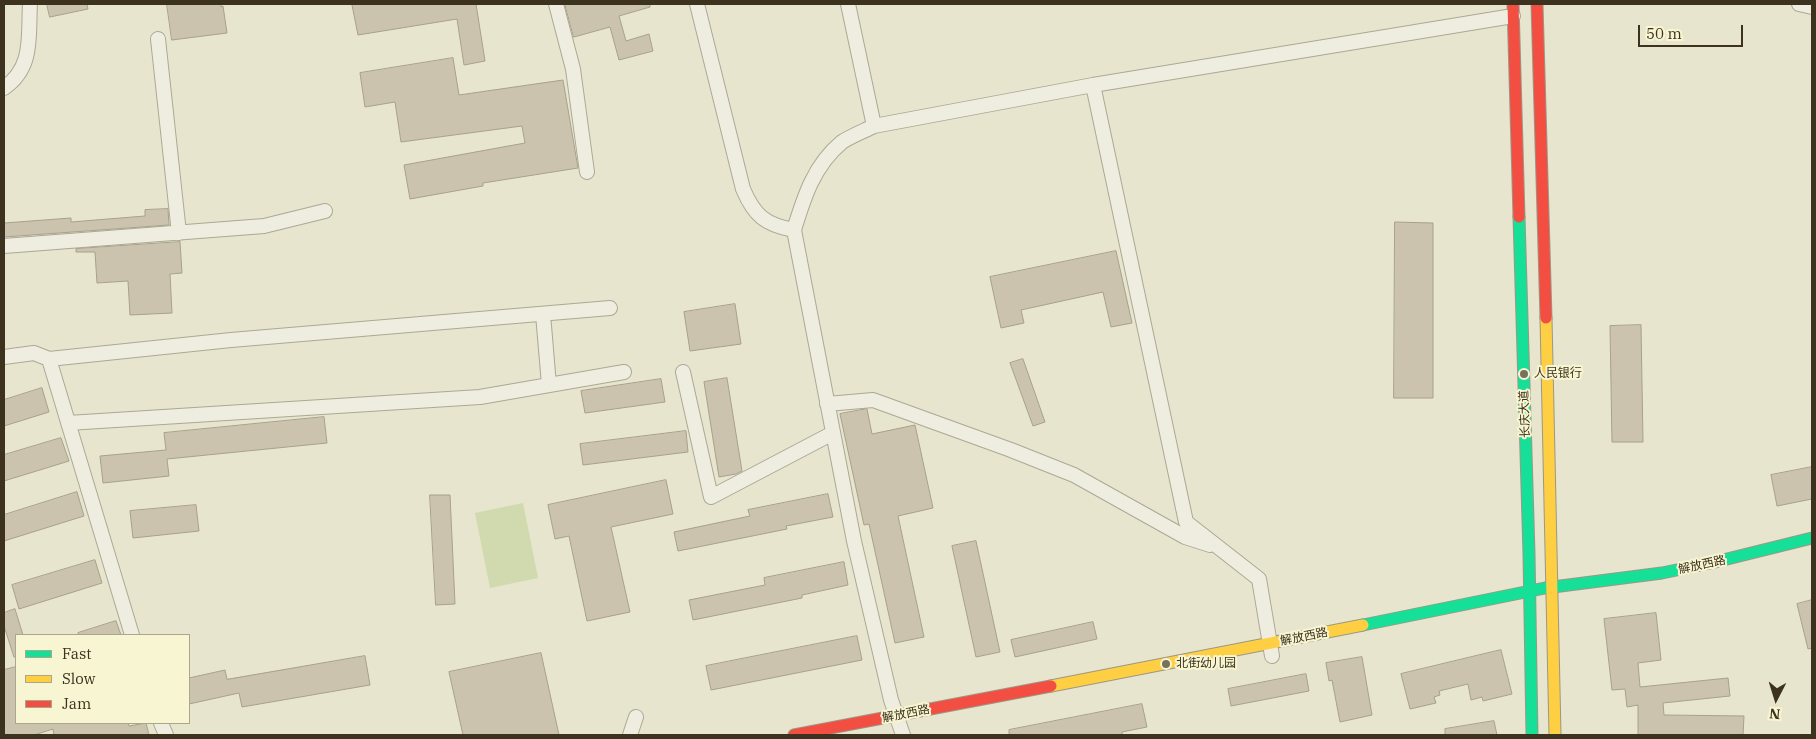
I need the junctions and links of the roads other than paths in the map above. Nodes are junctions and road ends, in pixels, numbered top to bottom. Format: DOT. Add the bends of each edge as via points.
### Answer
graph roads {
  1 [pos="30,4"];
  2 [pos="556,4"];
  3 [pos="697,4"];
  4 [pos="848,4"];
  5 [pos="1537,4"];
  6 [pos="1799,4"];
  7 [pos="1812,7"];
  8 [pos="1513,10"];
  9 [pos="158,39"];
  10 [pos="1093,84"];
  11 [pos="4,88"];
  12 [pos="874,126"];
  13 [pos="587,172"];
  14 [pos="326,211"];
  15 [pos="794,230"];
  16 [pos="178,232"];
  17 [pos="4,246"];
  18 [pos="610,308"];
  19 [pos="543,314"];
  20 [pos="4,357"];
  21 [pos="49,359"];
  22 [pos="624,372"];
  23 [pos="683,372"];
  24 [pos="549,385"];
  25 [pos="827,404"];
  26 [pos="68,423"];
  27 [pos="833,432"];
  28 [pos="1812,538"];
  29 [pos="1219,548"];
  30 [pos="1552,587"];
  31 [pos="1529,591"];
  32 [pos="1557,599"];
  33 [pos="1526,604"];
  34 [pos="132,634"];
  35 [pos="1271,653"];
  36 [pos="636,718"];
  37 [pos="900,727"];
  38 [pos="630,735"];
  39 [pos="794,735"];
  40 [pos="1532,735"];
  41 [pos="1555,735"];
  1 -- 11 [label="street" via="29,50 23,67 13,82"];
  2 -- 13 [label="street" via="573,69"];
  3 -- 15 [label="street" via="743,189 761,218 776,227"];
  4 -- 12 [label="street"];
  5 -- 30 [label="main road, 长庆大道"];
  6 -- 7 [label="street"];
  8 -- 10 [label="street"];
  8 -- 31 [label="main road, 长庆大道"];
  9 -- 16 [label="street"];
  10 -- 12 [label="street"];
  10 -- 29 [label="street" via="1186,522"];
  12 -- 15 [label="street" via="843,142 819,167 804,198"];
  14 -- 16 [label="street" via="264,226"];
  15 -- 25 [label="street"];
  16 -- 17 [label="street"];
  18 -- 19 [label="street"];
  19 -- 21 [label="street" via="230,340"];
  19 -- 24 [label="street"];
  20 -- 21 [label="street" via="34,354"];
  21 -- 26 [label="street"];
  22 -- 24 [label="street"];
  23 -- 27 [label="street" via="711,497"];
  24 -- 26 [label="street" via="480,396"];
  25 -- 27 [label="street"];
  25 -- 29 [label="street" via="873,400 1074,475 1185,537"];
  26 -- 34 [label="street"];
  27 -- 37 [label="street" via="854,541"];
  28 -- 30 [label="main road, 解放西路" via="1662,573"];
  29 -- 35 [label="street" via="1259,579"];
  30 -- 31 [label="main road, 解放西路"];
  30 -- 32 [label="main road, 长庆大道"];
  31 -- 33 [label="main road, 长庆大道"];
  31 -- 35 [label="main road, 解放西路"];
  32 -- 33 [label="main road"];
  32 -- 41 [label="main road, 长庆大道"];
  33 -- 40 [label="main road, 长庆大道"];
  35 -- 37 [label="main road, 解放西路"];
  36 -- 38 [label="street"];
  37 -- 39 [label="main road, 解放西路"];
}
